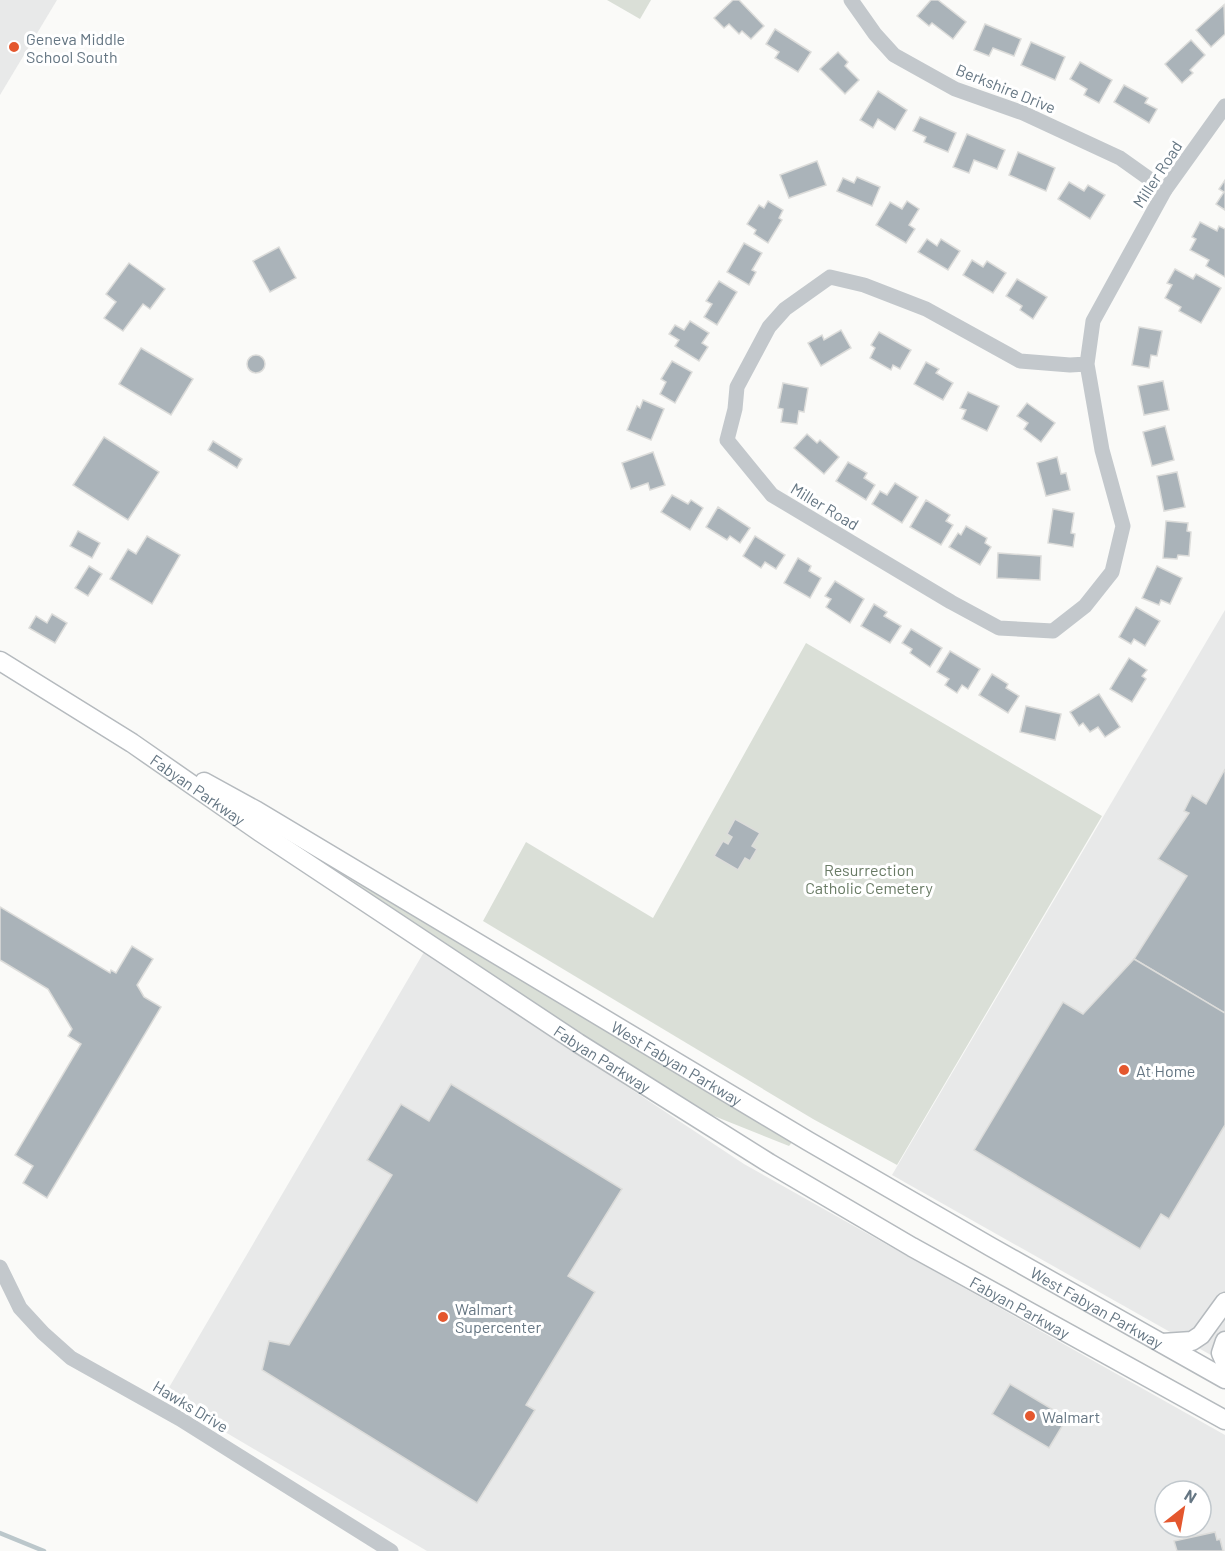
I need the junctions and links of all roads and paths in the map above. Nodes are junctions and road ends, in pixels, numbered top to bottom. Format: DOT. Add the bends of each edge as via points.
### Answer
graph roads {
  1 [pos="851,0"];
  2 [pos="1225,106"];
  3 [pos="1165,190"];
  4 [pos="1087,364"];
  5 [pos="0,661"];
  6 [pos="132,742"];
  7 [pos="0,1267"];
  8 [pos="1225,1302"];
  9 [pos="1225,1341"];
  10 [pos="1162,1343"];
  11 [pos="1225,1362"];
  12 [pos="1225,1378"];
  13 [pos="1225,1420"];
  14 [pos="391,1551"];
  1 -- 3 [label="street, Berkshire Drive" via="894,55 955,89 1023,113 1119,158"];
  2 -- 3 [label="street, Miller Road"];
  3 -- 4 [label="street, Miller Road" via="1093,321"];
  4 -- 4 [label="street, Miller Road" via="1102,450 1123,526 1112,572 1085,606 1053,631 999,628 951,602 772,495 727,440 737,387 769,327 785,309 830,277 864,285 926,309 1020,360"];
  5 -- 6 [label="main road, Fabyan Parkway"];
  6 -- 10 [label="main road, West Fabyan Parkway" via="258,811 808,1141"];
  6 -- 13 [label="main road, Fabyan Parkway" via="578,1043 749,1150 912,1246"];
  7 -- 14 [label="street, Hawks Drive" via="20,1308 71,1358 180,1419"];
  8 -- 10 [label="main road" via="1192,1341"];
  9 -- 11 [label="main road" via="1221,1353"];
  10 -- 12 [label="main road, West Fabyan Parkway"];
}
